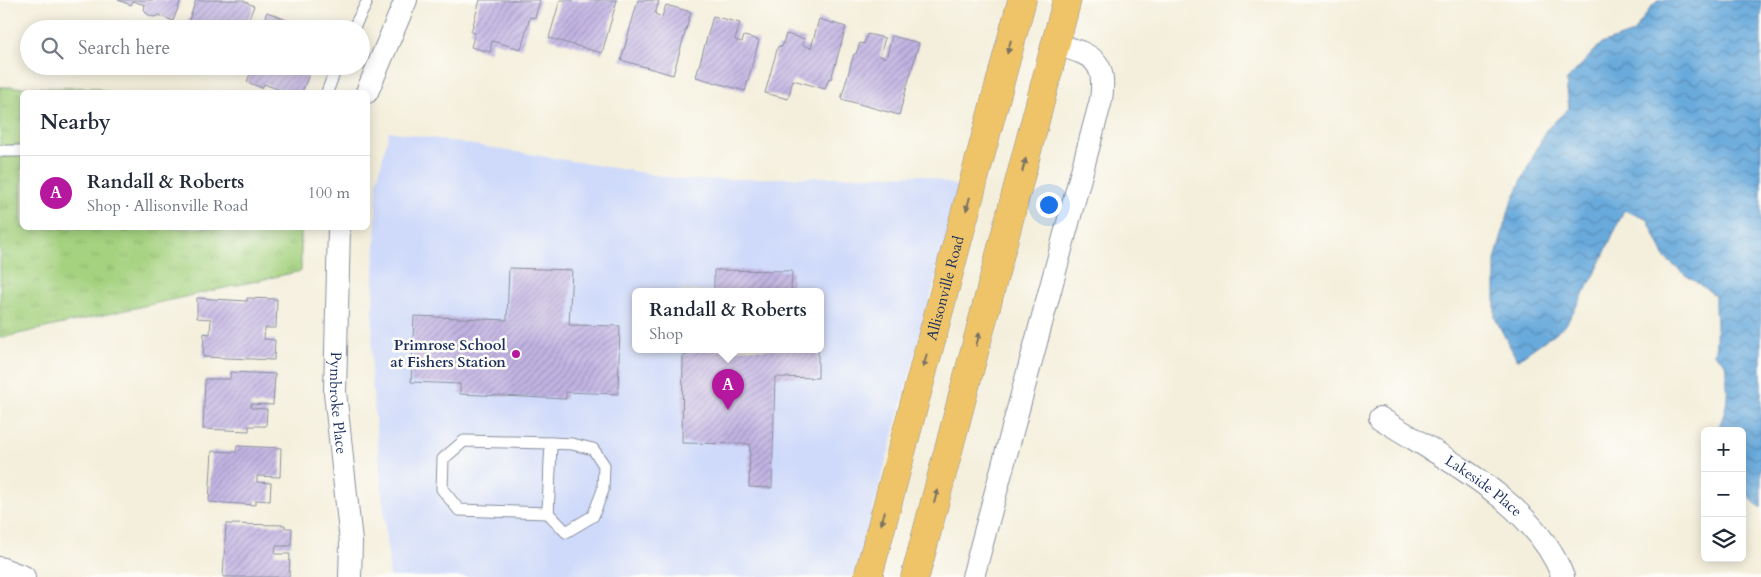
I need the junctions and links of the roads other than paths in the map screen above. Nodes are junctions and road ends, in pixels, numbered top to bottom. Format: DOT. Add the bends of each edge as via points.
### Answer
graph roads {
  1 [pos="406,0"];
  2 [pos="1022,0"];
  3 [pos="1067,0"];
  4 [pos="366,4"];
  5 [pos="357,20"];
  6 [pos="1056,44"];
  7 [pos="334,75"];
  8 [pos="328,90"];
  9 [pos="368,90"];
  10 [pos="0,151"];
  11 [pos="20,151"];
  12 [pos="339,230"];
  13 [pos="1380,418"];
  14 [pos="551,443"];
  15 [pos="548,513"];
  16 [pos="0,568"];
  17 [pos="24,577"];
  18 [pos="350,577"];
  19 [pos="868,577"];
  20 [pos="915,577"];
  21 [pos="974,577"];
  22 [pos="1563,577"];
  1 -- 9 [label="street"];
  2 -- 19 [label="main road, Allisonville Road, one-way"];
  3 -- 6 [label="main road"];
  4 -- 5 [label="lane"];
  20 -- 6 [label="main road, one-way"];
  6 -- 21 [label="street" via="1092,57 1099,65 1101,100"];
  7 -- 8 [label="lane"];
  10 -- 11 [label="lane"];
  12 -- 18 [label="street, Pymbroke Place" via="336,392 351,542"];
  13 -- 22 [label="street, Lakeside Place" via="1496,492 1521,514 1548,546"];
  14 -- 15 [label="lane"];
  14 -- 15 [label="lane" via="593,449 604,465 603,490 593,516 566,532"];
  14 -- 15 [label="lane" via="464,441 443,459 442,489 459,510"];
  16 -- 17 [label="street"];
}
